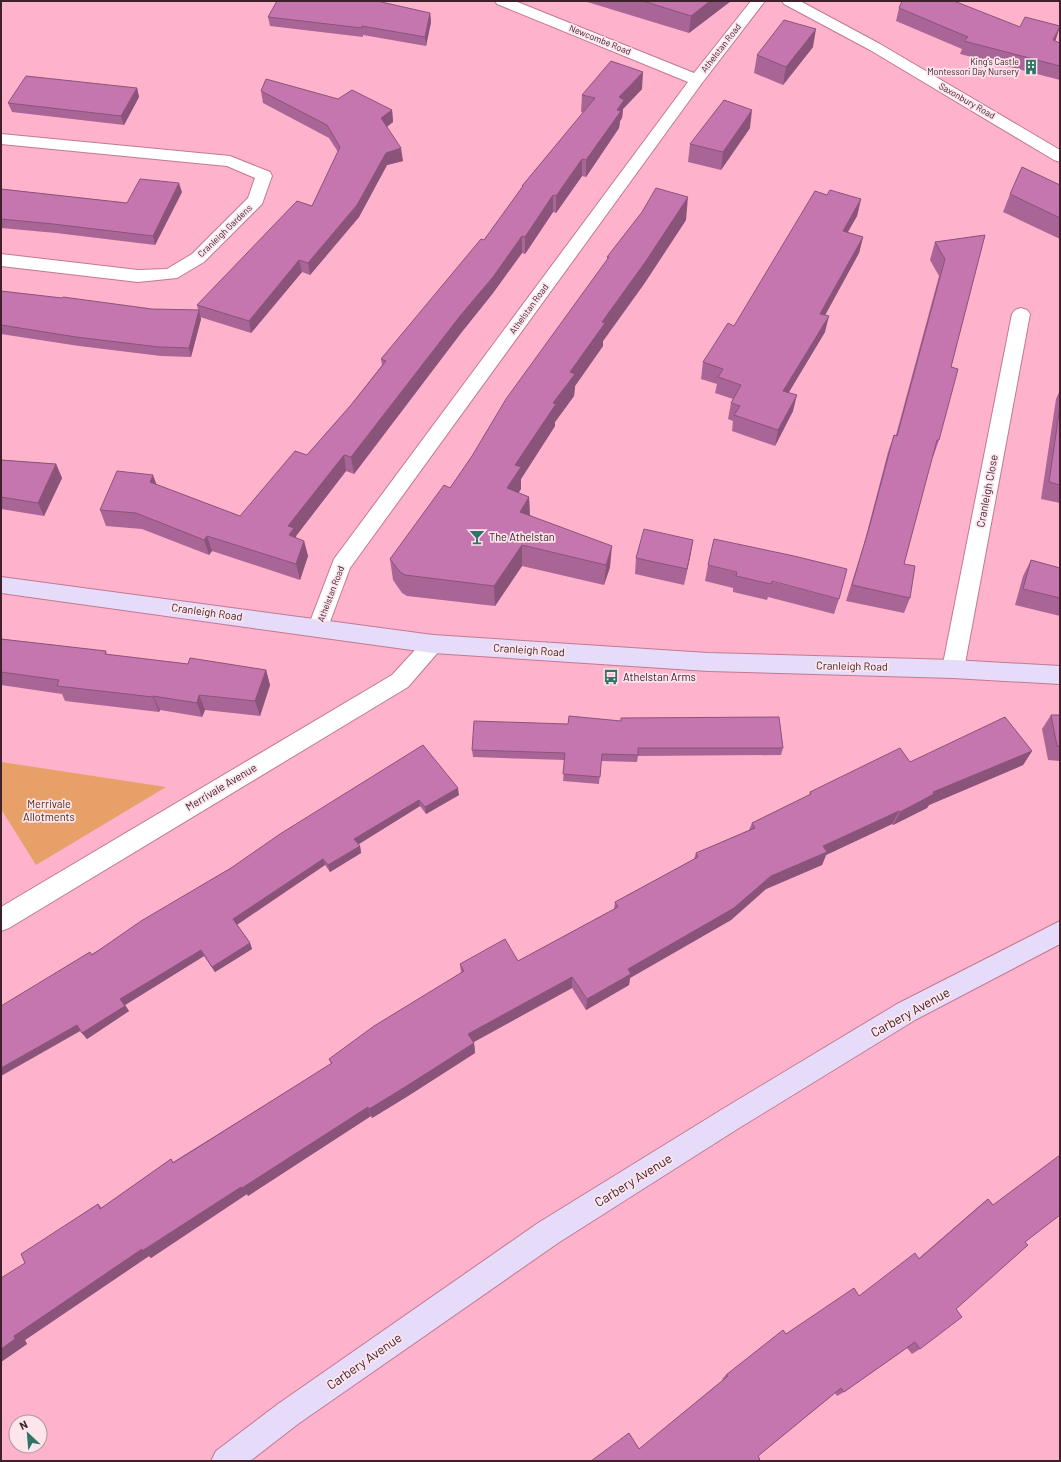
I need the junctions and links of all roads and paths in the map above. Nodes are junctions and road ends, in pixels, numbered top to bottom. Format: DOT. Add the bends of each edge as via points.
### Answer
graph roads {
  1 [pos="502,1"];
  2 [pos="758,1"];
  3 [pos="789,1"];
  4 [pos="697,80"];
  5 [pos="1,139"];
  6 [pos="1060,157"];
  7 [pos="1,260"];
  8 [pos="1020,314"];
  9 [pos="1,585"];
  10 [pos="318,627"];
  11 [pos="433,644"];
  12 [pos="953,669"];
  13 [pos="1060,675"];
  14 [pos="1,920"];
  15 [pos="1060,932"];
  16 [pos="226,1461"];
  1 -- 4 [label="street, Newcombe Road"];
  2 -- 4 [label="street, Athelstan Road"];
  3 -- 6 [label="street, Saxonbury Road" via="875,47"];
  4 -- 10 [label="street, Athelstan Road" via="341,565"];
  5 -- 7 [label="street, Cranleigh Gardens" via="230,161 264,176 256,200 198,258 171,274 138,276"];
  8 -- 12 [label="street, Cranleigh Close"];
  9 -- 10 [label="street, Cranleigh Road"];
  10 -- 11 [label="street, Cranleigh Road"];
  11 -- 12 [label="street, Cranleigh Road" via="708,662"];
  11 -- 14 [label="street, Merrivale Avenue" via="400,682"];
  12 -- 13 [label="street, Cranleigh Road"];
  15 -- 16 [label="street, Carbery Avenue" via="906,1012 548,1233 288,1414"];
}
